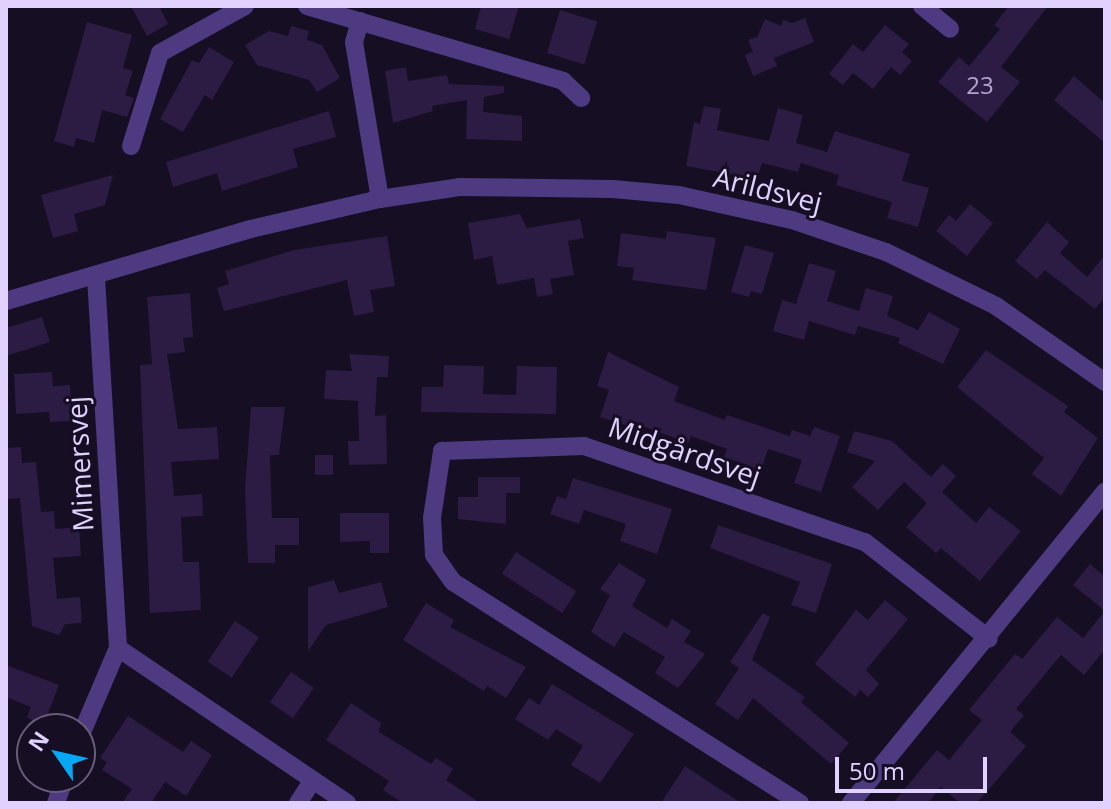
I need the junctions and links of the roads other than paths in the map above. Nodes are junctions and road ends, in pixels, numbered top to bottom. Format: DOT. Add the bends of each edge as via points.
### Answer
graph roads {
  1 [pos="245,6"];
  2 [pos="307,6"];
  3 [pos="922,6"];
  4 [pos="360,21"];
  5 [pos="950,29"];
  6 [pos="581,98"];
  7 [pos="131,146"];
  8 [pos="380,199"];
  9 [pos="96,277"];
  10 [pos="6,301"];
  11 [pos="1105,382"];
  12 [pos="1105,492"];
  13 [pos="989,639"];
  14 [pos="118,648"];
  15 [pos="90,713"];
  16 [pos="313,780"];
  17 [pos="298,803"];
  18 [pos="347,803"];
  19 [pos="800,803"];
  20 [pos="851,803"];
  1 -- 7 [label="street" via="160,53"];
  2 -- 4 [label="street"];
  3 -- 5 [label="street"];
  4 -- 6 [label="street" via="563,81"];
  4 -- 8 [label="street" via="354,42"];
  8 -- 9 [label="street, Arildsvej" via="251,229"];
  8 -- 11 [label="street, Arildsvej" via="459,187 613,189 679,195 792,220 886,252 996,306"];
  9 -- 10 [label="street, Arildsvej"];
  9 -- 14 [label="street, Mimersvej"];
  12 -- 13 [label="street"];
  13 -- 19 [label="street, Midgårdsvej" via="865,542 584,446 442,451 432,518 434,555 453,582"];
  13 -- 20 [label="street"];
  14 -- 15 [label="street, Mimersvej"];
  14 -- 16 [label="street"];
  16 -- 17 [label="street"];
  16 -- 18 [label="street"];
}
